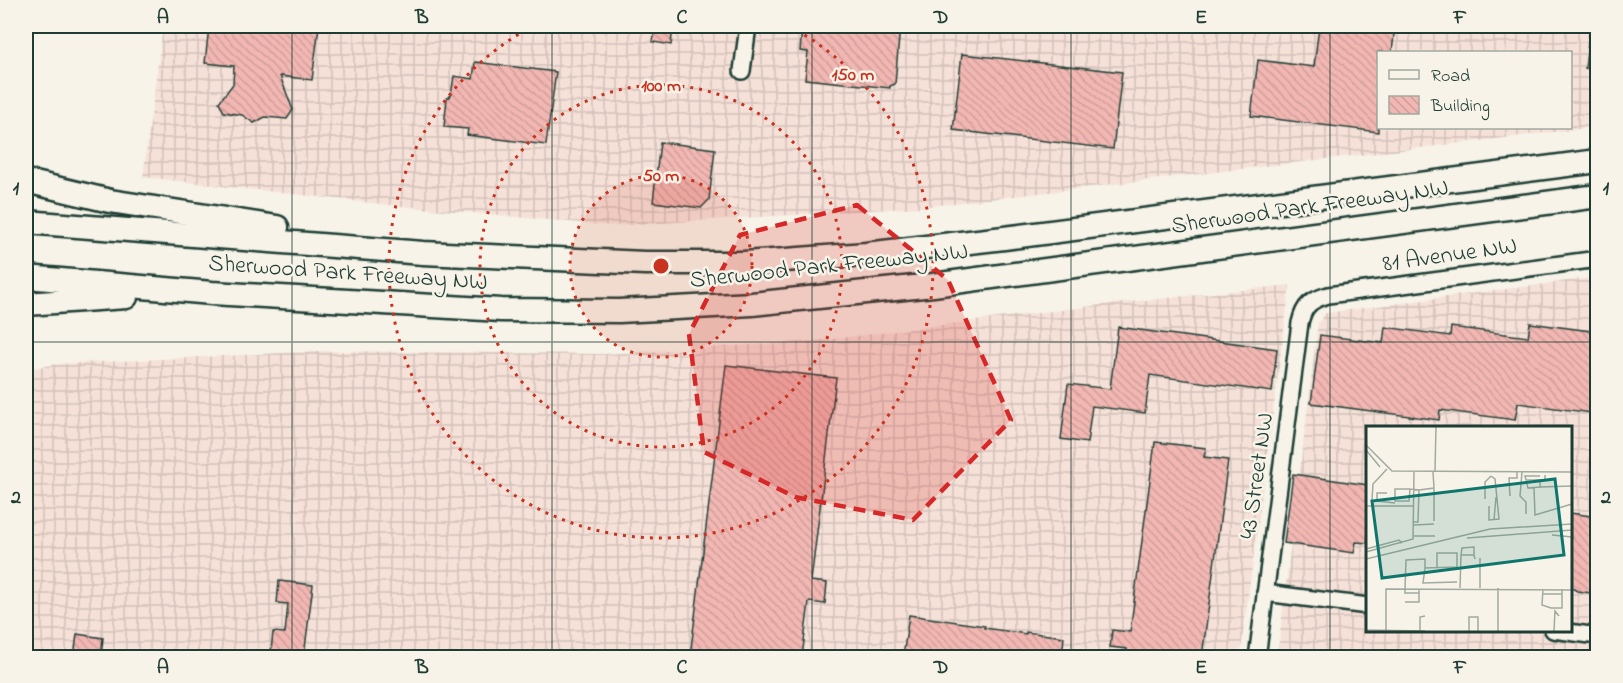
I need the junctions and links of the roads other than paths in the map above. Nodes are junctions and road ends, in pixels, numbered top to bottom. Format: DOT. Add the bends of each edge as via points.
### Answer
graph roads {
  1 [pos="748,26"];
  2 [pos="742,71"];
  3 [pos="1598,161"];
  4 [pos="26,181"];
  5 [pos="1598,196"];
  6 [pos="26,222"];
  7 [pos="423,253"];
  8 [pos="1598,259"];
  9 [pos="26,277"];
  10 [pos="212,293"];
  11 [pos="1310,302"];
  12 [pos="26,304"];
  13 [pos="1265,592"];
  14 [pos="1366,606"];
  15 [pos="1568,632"];
  16 [pos="1598,636"];
  17 [pos="1257,657"];
  1 -- 2 [label="street"];
  3 -- 7 [label="highway, Sherwood Park Freeway NW" via="807,260 645,263"];
  4 -- 7 [label="highway" via="110,201"];
  5 -- 10 [label="highway, Sherwood Park Freeway NW" via="944,284 752,304 619,311 501,310"];
  6 -- 7 [label="highway, Sherwood Park Freeway NW"];
  8 -- 11 [label="street, 81 Avenue NW" via="1328,295"];
  9 -- 10 [label="highway, Sherwood Park Freeway NW"];
  10 -- 12 [label="highway"];
  11 -- 13 [label="street, 43 Street NW" via="1300,323"];
  13 -- 14 [label="street"];
  13 -- 17 [label="street, 43 Street NW"];
  15 -- 16 [label="street"];
}
